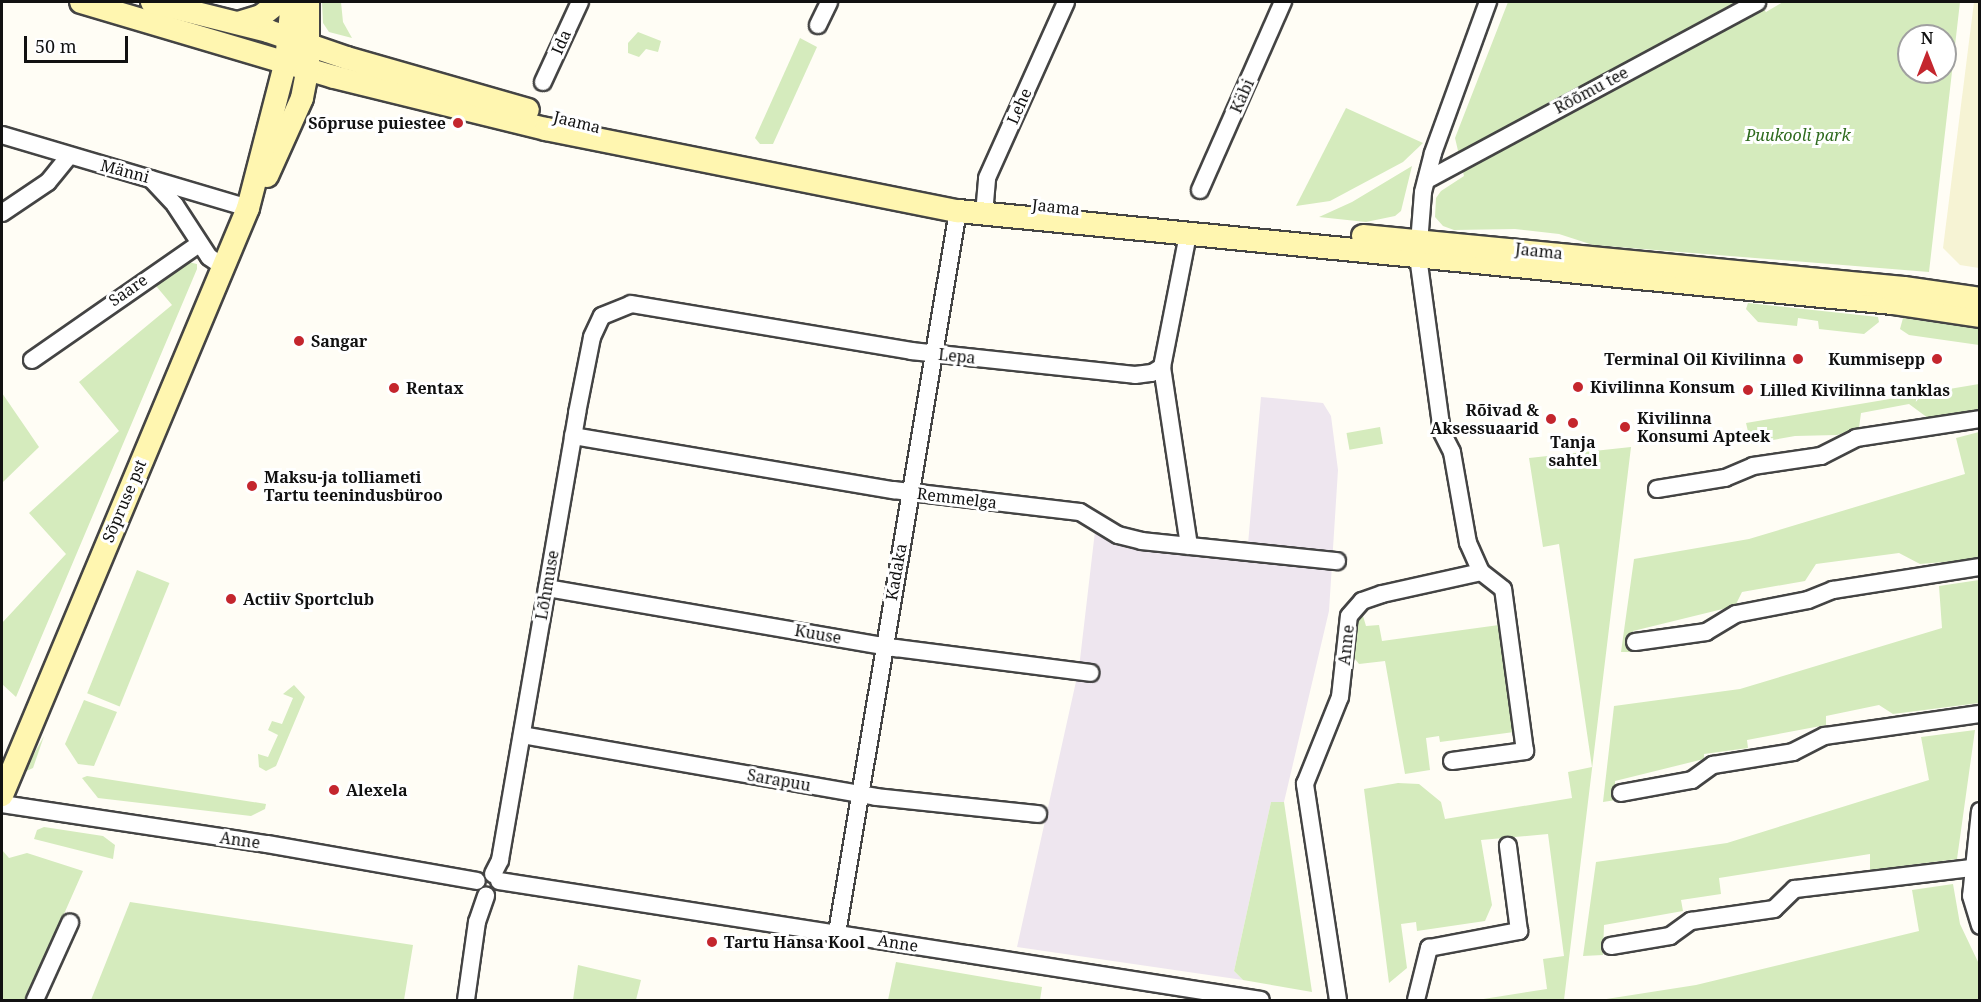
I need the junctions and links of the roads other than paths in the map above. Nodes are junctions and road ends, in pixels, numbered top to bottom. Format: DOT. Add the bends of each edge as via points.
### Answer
graph roads {
  1 [pos="81,2"];
  2 [pos="152,2"];
  3 [pos="279,2"];
  4 [pos="292,2"];
  5 [pos="308,2"];
  6 [pos="580,2"];
  7 [pos="829,2"];
  8 [pos="1066,2"];
  9 [pos="1283,2"];
  10 [pos="1488,2"];
  11 [pos="1757,2"];
  12 [pos="238,23"];
  13 [pos="818,25"];
  14 [pos="298,41"];
  15 [pos="297,64"];
  16 [pos="543,82"];
  17 [pos="2,135"];
  18 [pos="69,156"];
  19 [pos="150,178"];
  20 [pos="1427,180"];
  21 [pos="185,187"];
  22 [pos="1200,190"];
  23 [pos="175,205"];
  24 [pos="985,207"];
  25 [pos="248,208"];
  26 [pos="958,210"];
  27 [pos="2,213"];
  28 [pos="1188,234"];
  29 [pos="199,244"];
  30 [pos="1417,247"];
  31 [pos="224,267"];
  32 [pos="1980,299"];
  33 [pos="619,309"];
  34 [pos="1980,316"];
  35 [pos="933,354"];
  36 [pos="32,360"];
  37 [pos="1162,367"];
  38 [pos="1980,419"];
  39 [pos="573,436"];
  40 [pos="1657,489"];
  41 [pos="909,492"];
  42 [pos="1189,546"];
  43 [pos="1337,561"];
  44 [pos="1980,567"];
  45 [pos="1480,572"];
  46 [pos="547,588"];
  47 [pos="1635,642"];
  48 [pos="883,645"];
  49 [pos="1090,673"];
  50 [pos="1980,714"];
  51 [pos="522,735"];
  52 [pos="1452,761"];
  53 [pos="1621,793"];
  54 [pos="860,794"];
  55 [pos="2,795"];
  56 [pos="2,804"];
  57 [pos="1980,811"];
  58 [pos="1038,814"];
  59 [pos="1508,846"];
  60 [pos="1972,868"];
  61 [pos="496,877"];
  62 [pos="477,881"];
  63 [pos="486,896"];
  64 [pos="69,923"];
  65 [pos="1980,926"];
  66 [pos="837,933"];
  67 [pos="1611,946"];
  68 [pos="1225,998"];
  69 [pos="35,1000"];
  70 [pos="466,1000"];
  71 [pos="1261,1000"];
  72 [pos="1338,1000"];
  73 [pos="1416,1000"];
  1 -- 15 [label="main road, Jaama"];
  2 -- 12 [label="main road, Jaama"];
  3 -- 12 [label="main road" via="261,16"];
  4 -- 14 [label="main road"];
  5 -- 14 [label="main road"];
  6 -- 16 [label="street, Ida"];
  7 -- 13 [label="street"];
  8 -- 24 [label="street, Lehe" via="987,178"];
  9 -- 22 [label="street, Käbi"];
  10 -- 20 [label="street" via="1443,121"];
  11 -- 20 [label="street, Rõõmu tee"];
  12 -- 14 [label="main road, Jaama"];
  14 -- 15 [label="main road, Sõpruse pst"];
  14 -- 24 [label="main road, Jaama" via="550,116 665,144"];
  15 -- 25 [label="main road, Sõpruse pst"];
  15 -- 26 [label="main road, Jaama" via="546,129"];
  17 -- 18 [label="street, Männi"];
  18 -- 19 [label="street, Männi"];
  18 -- 27 [label="street" via="48,182"];
  19 -- 21 [label="street, Männi"];
  19 -- 23 [label="street"];
  20 -- 30 [label="street"];
  21 -- 23 [label="street"];
  21 -- 25 [label="street, Männi"];
  23 -- 29 [label="street"];
  24 -- 26 [label="main road, Jaama"];
  24 -- 28 [label="main road, Jaama"];
  24 -- 30 [label="main road, Jaama"];
  25 -- 31 [label="main road, Sõpruse pst"];
  26 -- 35 [label="street, Kadaka"];
  28 -- 30 [label="main road, Jaama"];
  28 -- 37 [label="street"];
  29 -- 31 [label="street" via="208,257"];
  29 -- 36 [label="street, Saare"];
  30 -- 32 [label="main road, Jaama" via="1904,288"];
  30 -- 34 [label="main road, Jaama"];
  30 -- 45 [label="street" via="1442,432 1452,452 1468,543"];
  31 -- 55 [label="main road, Sõpruse pst"];
  33 -- 35 [label="street, Lepa" via="631,304"];
  33 -- 39 [label="street, Lõhmuse" via="602,316 592,337"];
  35 -- 37 [label="street, Lepa" via="1135,375"];
  35 -- 41 [label="street, Kadaka"];
  37 -- 42 [label="street"];
  38 -- 40 [label="street" via="1857,438 1821,456 1753,465 1725,478"];
  39 -- 41 [label="street, Remmelga"];
  39 -- 46 [label="street, Lõhmuse"];
  41 -- 42 [label="street, Remmelga" via="1080,512 1118,535"];
  41 -- 48 [label="street, Kadaka"];
  42 -- 43 [label="street, Remmelga"];
  44 -- 47 [label="street" via="1833,590 1808,600 1736,614 1706,632"];
  45 -- 52 [label="street" via="1503,589 1525,751"];
  45 -- 72 [label="street, Anne" via="1382,594 1362,601 1349,616 1340,697 1305,784"];
  46 -- 48 [label="street, Kuuse"];
  46 -- 51 [label="street, Lõhmuse"];
  48 -- 49 [label="street, Kuuse"];
  48 -- 54 [label="street, Kadaka"];
  50 -- 53 [label="street" via="1825,735 1793,752 1713,765 1692,780"];
  51 -- 54 [label="street, Sarapuu"];
  51 -- 61 [label="street, Lõhmuse"];
  54 -- 58 [label="street, Sarapuu"];
  54 -- 66 [label="street, Kadaka"];
  56 -- 62 [label="street, Anne"];
  57 -- 60 [label="street"];
  59 -- 73 [label="street" via="1519,931 1429,948"];
  60 -- 65 [label="street" via="1972,906"];
  60 -- 67 [label="street" via="1795,889 1774,909 1690,921 1670,936"];
  61 -- 62 [label="street" via="485,873"];
  61 -- 63 [label="street" via="498,891"];
  61 -- 66 [label="street, Anne"];
  62 -- 63 [label="street" via="477,889"];
  63 -- 70 [label="street" via="477,922"];
  64 -- 69 [label="street"];
  66 -- 68 [label="street, Anne"];
  68 -- 71 [label="street, Anne"];
}
